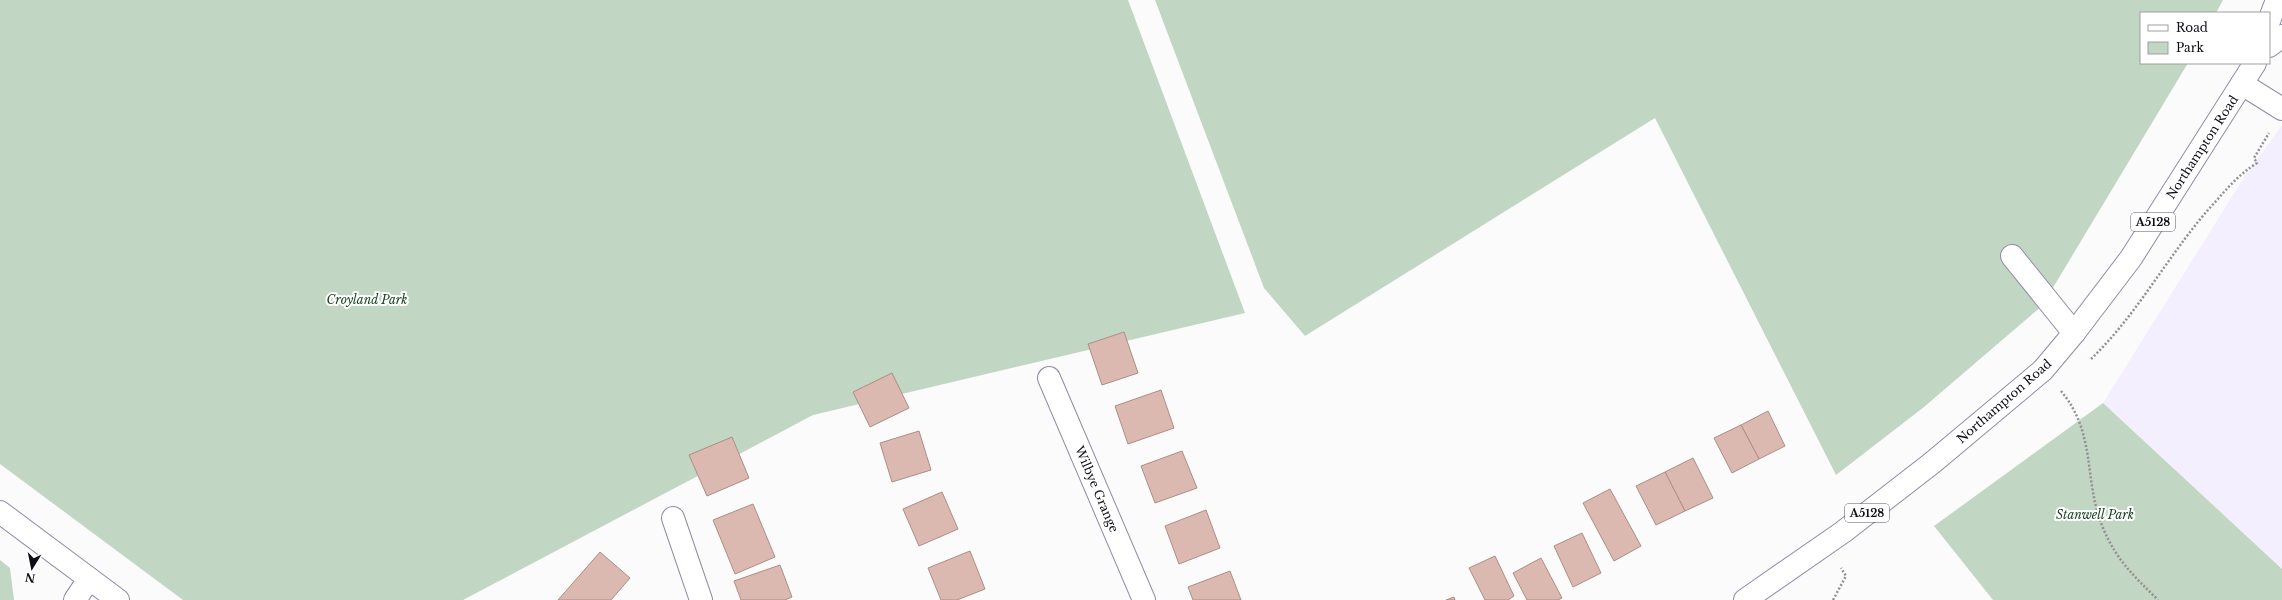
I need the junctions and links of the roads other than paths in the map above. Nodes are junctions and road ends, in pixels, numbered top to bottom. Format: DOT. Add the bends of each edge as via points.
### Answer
graph roads {
  1 [pos="2276,0"];
  2 [pos="2270,18"];
  3 [pos="2282,36"];
  4 [pos="2270,45"];
  5 [pos="2253,64"];
  6 [pos="2242,84"];
  7 [pos="2282,110"];
  8 [pos="2012,256"];
  9 [pos="2074,333"];
  10 [pos="1049,378"];
  11 [pos="0,512"];
  12 [pos="673,518"];
  13 [pos="89,578"];
  14 [pos="75,600"];
  15 [pos="118,600"];
  16 [pos="701,600"];
  17 [pos="1144,600"];
  18 [pos="1745,600"];
  1 -- 2 [label="main road"];
  3 -- 4 [label="main road"];
  5 -- 6 [label="main road, Northampton Road / A5128"];
  6 -- 7 [label="main road"];
  6 -- 9 [label="main road, Northampton Road / A5128" via="2132,258"];
  8 -- 9 [label="main road"];
  9 -- 18 [label="main road, Northampton Road / A5128" via="2043,370 1932,463 1843,532"];
  10 -- 17 [label="main road, Wilbye Grange"];
  11 -- 13 [label="main road"];
  12 -- 16 [label="main road"];
  13 -- 14 [label="main road"];
  13 -- 15 [label="main road"];
}
